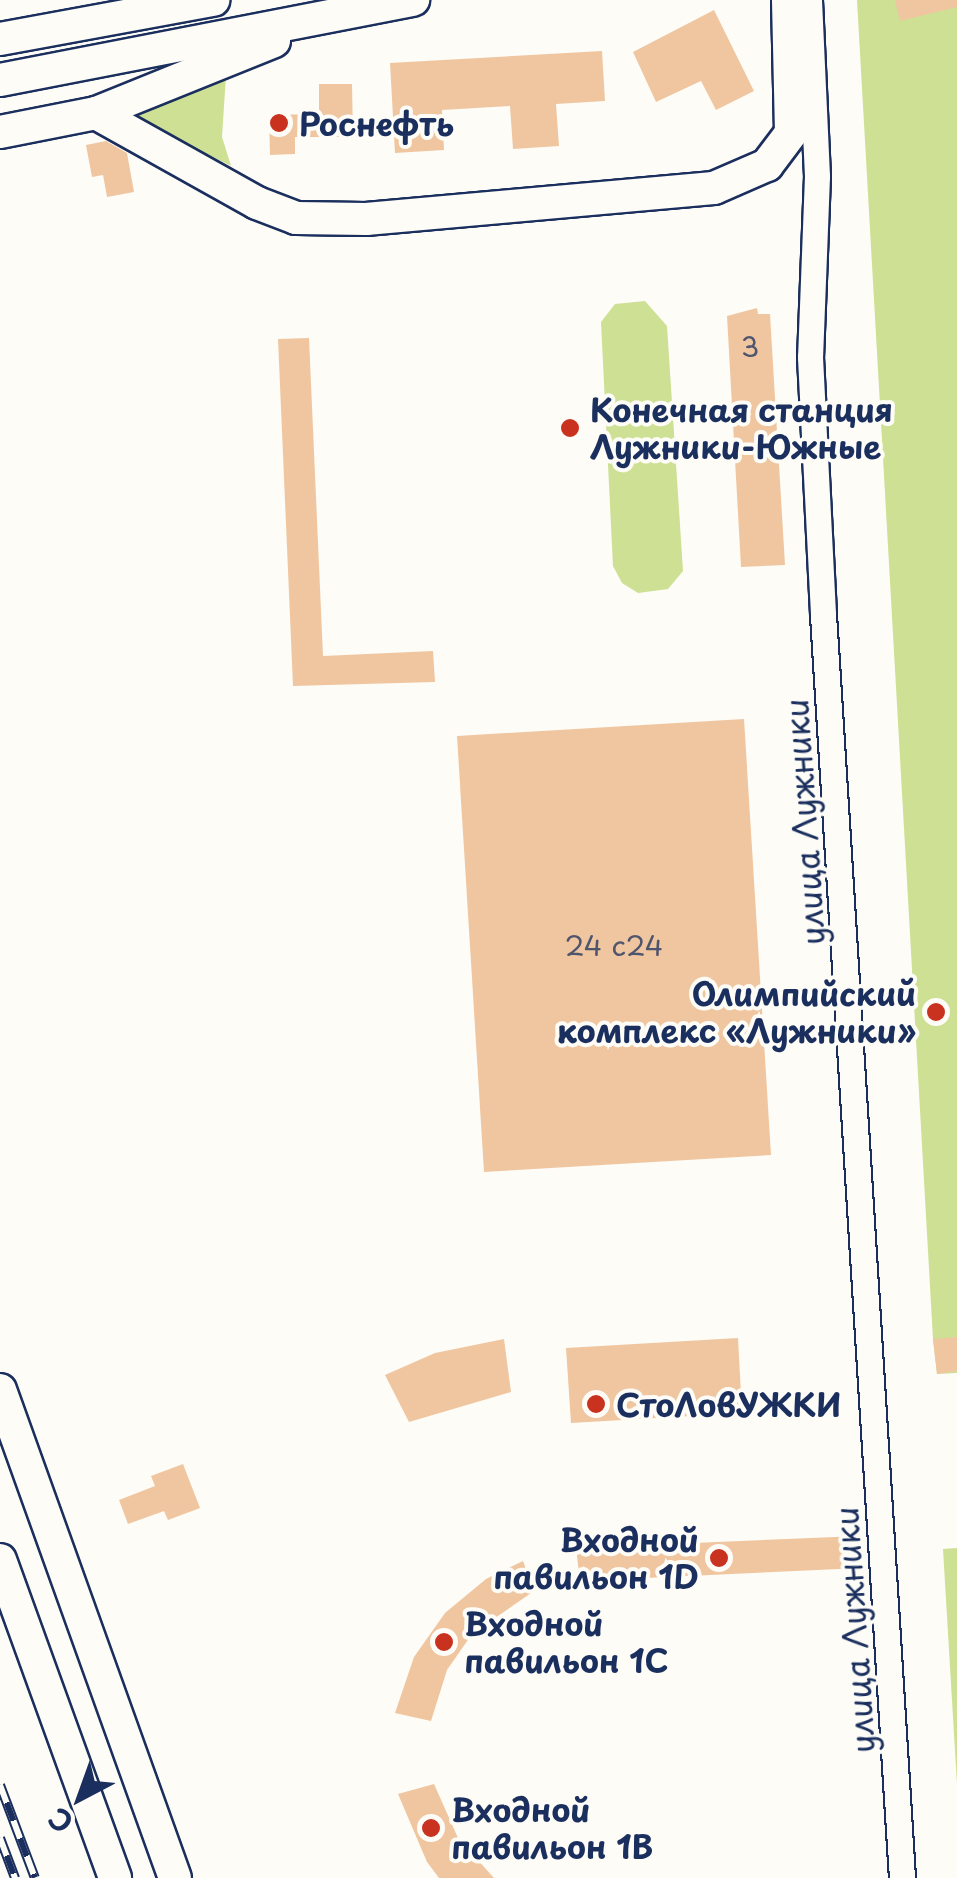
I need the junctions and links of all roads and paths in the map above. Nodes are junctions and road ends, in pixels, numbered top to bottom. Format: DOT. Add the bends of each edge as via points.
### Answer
graph roads {
  1 [pos="213,0"];
  2 [pos="412,0"];
  3 [pos="788,0"];
  4 [pos="809,0"];
  5 [pos="354,12"];
  6 [pos="0,39"];
  7 [pos="0,80"];
  8 [pos="96,113"];
  9 [pos="0,132"];
  10 [pos="0,1390"];
  11 [pos="0,1560"];
  12 [pos="114,1878"];
  13 [pos="175,1878"];
  14 [pos="902,1878"];
  1 -- 6 [label="main road"];
  2 -- 5 [label="main road"];
  3 -- 8 [label="main road" via="791,133 767,165 714,188 366,220 296,218"];
  4 -- 14 [label="street, улица Лужники" via="816,91 810,357"];
  5 -- 7 [label="main road"];
  5 -- 8 [label="main road"];
  8 -- 9 [label="main road"];
  10 -- 13 [label="main road"];
  11 -- 12 [label="main road"];
}
